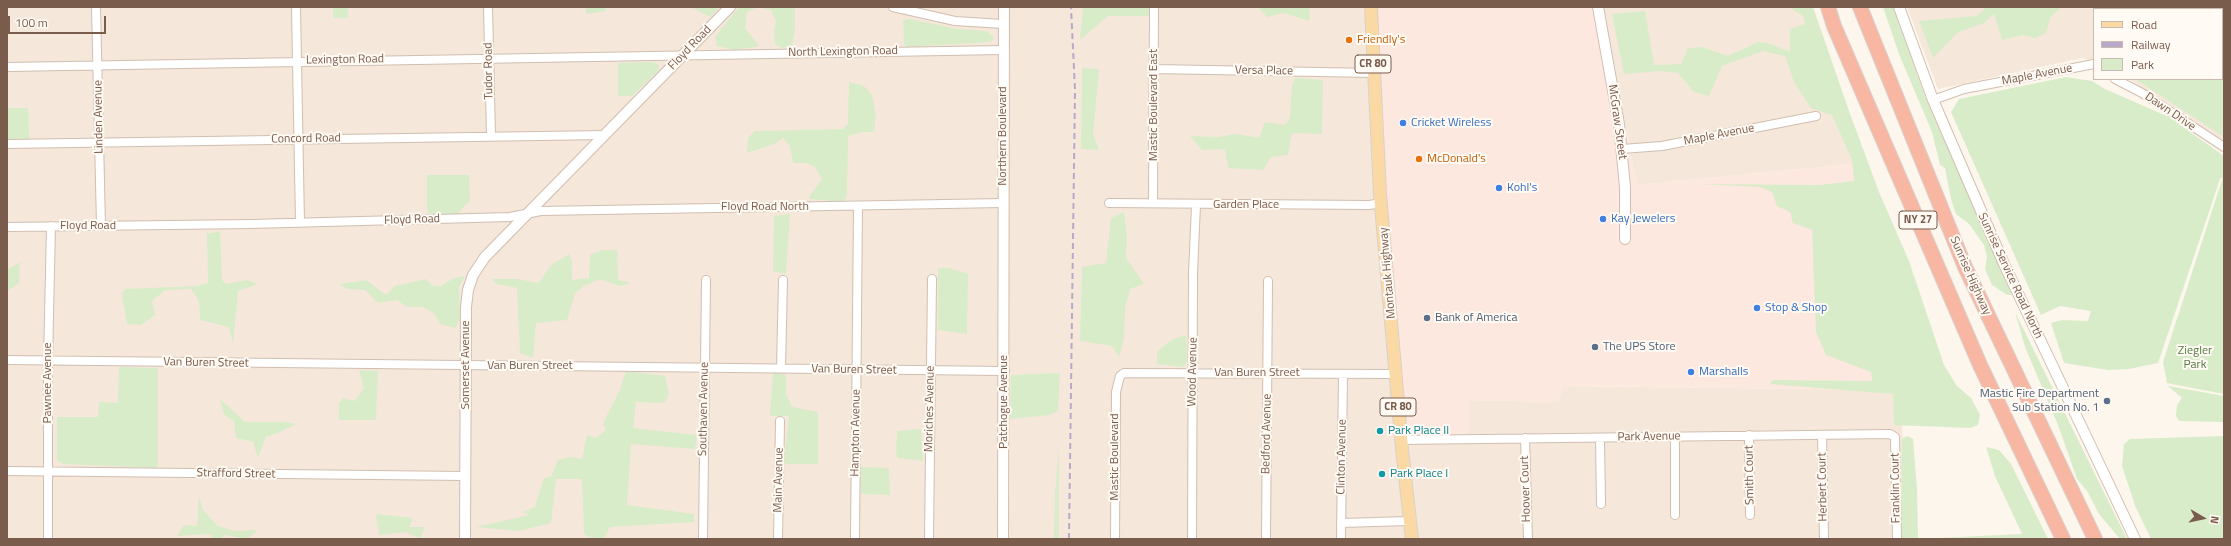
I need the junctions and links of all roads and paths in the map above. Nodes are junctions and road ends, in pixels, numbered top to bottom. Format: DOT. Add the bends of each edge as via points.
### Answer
graph roads {
  1 [pos="96,7"];
  2 [pos="296,7"];
  3 [pos="488,7"];
  4 [pos="730,7"];
  5 [pos="893,7"];
  6 [pos="1004,7"];
  7 [pos="1154,7"];
  8 [pos="1371,7"];
  9 [pos="1599,7"];
  10 [pos="1828,7"];
  11 [pos="1860,7"];
  12 [pos="1899,7"];
  13 [pos="1003,24"];
  14 [pos="1003,50"];
  15 [pos="683,55"];
  16 [pos="489,58"];
  17 [pos="297,61"];
  18 [pos="2093,64"];
  19 [pos="98,66"];
  20 [pos="7,67"];
  21 [pos="1154,69"];
  22 [pos="1374,73"];
  23 [pos="2117,80"];
  24 [pos="1933,100"];
  25 [pos="1816,116"];
  26 [pos="605,135"];
  27 [pos="491,136"];
  28 [pos="298,139"];
  29 [pos="99,142"];
  30 [pos="7,144"];
  31 [pos="2224,147"];
  32 [pos="1622,149"];
  33 [pos="1003,203"];
  34 [pos="1109,203"];
  35 [pos="1153,203"];
  36 [pos="1382,204"];
  37 [pos="1196,205"];
  38 [pos="858,206"];
  39 [pos="527,214"];
  40 [pos="300,223"];
  41 [pos="51,226"];
  42 [pos="101,226"];
  43 [pos="7,227"];
  44 [pos="1625,239"];
  45 [pos="1004,265"];
  46 [pos="932,279"];
  47 [pos="706,280"];
  48 [pos="783,280"];
  49 [pos="1268,281"];
  50 [pos="7,360"];
  51 [pos="48,361"];
  52 [pos="466,366"];
  53 [pos="704,368"];
  54 [pos="781,368"];
  55 [pos="857,370"];
  56 [pos="930,370"];
  57 [pos="1004,371"];
  58 [pos="1193,373"];
  59 [pos="1268,373"];
  60 [pos="1343,374"];
  61 [pos="1396,374"];
  62 [pos="1120,376"];
  63 [pos="780,421"];
  64 [pos="1822,435"];
  65 [pos="1749,436"];
  66 [pos="1675,437"];
  67 [pos="1895,437"];
  68 [pos="1525,438"];
  69 [pos="1600,438"];
  70 [pos="1401,440"];
  71 [pos="7,471"];
  72 [pos="49,472"];
  73 [pos="465,476"];
  74 [pos="1601,504"];
  75 [pos="1675,515"];
  76 [pos="1750,515"];
  77 [pos="1410,521"];
  78 [pos="1341,523"];
  79 [pos="48,539"];
  80 [pos="465,539"];
  81 [pos="703,539"];
  82 [pos="778,539"];
  83 [pos="855,539"];
  84 [pos="928,539"];
  85 [pos="1003,539"];
  86 [pos="1115,539"];
  87 [pos="1192,539"];
  88 [pos="1266,539"];
  89 [pos="1341,539"];
  90 [pos="1412,539"];
  91 [pos="1528,539"];
  92 [pos="1824,539"];
  93 [pos="1897,539"];
  94 [pos="2063,539"];
  95 [pos="2095,539"];
  96 [pos="2135,539"];
  1 -- 19 [label="street, Linden Avenue"];
  2 -- 17 [label="street"];
  3 -- 16 [label="street, Tudor Road"];
  4 -- 15 [label="street, Floyd Road"];
  5 -- 13 [label="street" via="955,22"];
  6 -- 13 [label="street, Northern Boulevard"];
  7 -- 21 [label="street, Mastic Boulevard East"];
  8 -- 22 [label="main road, Montauk Highway / CR 80"];
  9 -- 32 [label="street, McGraw Street"];
  10 -- 94 [label="highway, NY 27" via="1980,365"];
  11 -- 95 [label="highway, Sunrise Highway / NY 27" via="1965,267"];
  12 -- 24 [label="street, Sunrise Service Road North"];
  13 -- 14 [label="street, Northern Boulevard"];
  14 -- 15 [label="street, North Lexington Road"];
  14 -- 33 [label="street, Northern Boulevard"];
  15 -- 16 [label="street, Lexington Road"];
  15 -- 26 [label="street, Floyd Road"];
  16 -- 17 [label="street, Lexington Road"];
  16 -- 27 [label="street, Tudor Road"];
  17 -- 19 [label="street, Lexington Road"];
  17 -- 28 [label="street"];
  18 -- 24 [label="street, Maple Avenue" via="1964,89"];
  19 -- 20 [label="street, Lexington Road"];
  19 -- 29 [label="street, Linden Avenue"];
  21 -- 22 [label="street, Versa Place"];
  21 -- 35 [label="street, Mastic Boulevard East"];
  22 -- 36 [label="main road, Montauk Highway / CR 80"];
  23 -- 31 [label="street, Dawn Drive" via="2142,93"];
  24 -- 96 [label="street, Sunrise Service Road North" via="2004,264"];
  25 -- 32 [label="street, Maple Avenue" via="1662,146"];
  26 -- 27 [label="street, Concord Road"];
  26 -- 39 [label="street, Floyd Road"];
  27 -- 28 [label="street, Concord Road"];
  28 -- 29 [label="street, Concord Road"];
  28 -- 40 [label="street"];
  29 -- 30 [label="street, Concord Road"];
  29 -- 42 [label="street, Linden Avenue"];
  32 -- 44 [label="street, McGraw Street"];
  33 -- 38 [label="street, Floyd Road North"];
  33 -- 45 [label="street, Northern Boulevard"];
  34 -- 35 [label="street, Garden Place"];
  35 -- 37 [label="street, Garden Place"];
  36 -- 37 [label="street, Garden Place"];
  36 -- 61 [label="main road, Montauk Highway / CR 80"];
  37 -- 58 [label="street, Wood Avenue"];
  38 -- 39 [label="street, Floyd Road North" via="541,211"];
  38 -- 55 [label="street, Hampton Avenue"];
  39 -- 40 [label="street, Floyd Road" via="510,217"];
  39 -- 52 [label="street, Somerset Avenue" via="481,261 470,280 467,300"];
  40 -- 42 [label="street, Floyd Road"];
  41 -- 42 [label="street, Floyd Road"];
  41 -- 43 [label="street, Floyd Road"];
  41 -- 51 [label="street, Pawnee Avenue"];
  45 -- 57 [label="street, Patchogue Avenue"];
  46 -- 56 [label="street, Moriches Avenue"];
  47 -- 53 [label="street, Southaven Avenue"];
  48 -- 54 [label="street"];
  49 -- 59 [label="street, Bedford Avenue"];
  50 -- 51 [label="street, Van Buren Street"];
  51 -- 52 [label="street, Van Buren Street"];
  51 -- 72 [label="street, Pawnee Avenue"];
  52 -- 53 [label="street, Van Buren Street"];
  52 -- 73 [label="street, Somerset Avenue"];
  53 -- 54 [label="street, Van Buren Street"];
  53 -- 81 [label="street, Southaven Avenue"];
  54 -- 55 [label="street, Van Buren Street"];
  55 -- 56 [label="street, Van Buren Street"];
  55 -- 83 [label="street, Hampton Avenue"];
  56 -- 57 [label="street, Van Buren Street"];
  56 -- 84 [label="street, Moriches Avenue"];
  57 -- 85 [label="street, Patchogue Avenue"];
  58 -- 59 [label="street, Van Buren Street"];
  58 -- 62 [label="street, Van Buren Street" via="1124,372"];
  58 -- 87 [label="street, Wood Avenue"];
  59 -- 60 [label="street, Van Buren Street"];
  59 -- 88 [label="street, Bedford Avenue"];
  60 -- 61 [label="street, Van Buren Street"];
  60 -- 78 [label="street, Clinton Avenue"];
  61 -- 70 [label="main road, Montauk Highway / CR 80"];
  62 -- 86 [label="street, Mastic Boulevard" via="1116,392"];
  63 -- 82 [label="street, Main Avenue"];
  64 -- 65 [label="street, Park Avenue"];
  64 -- 67 [label="street, Park Avenue" via="1882,433"];
  64 -- 92 [label="street, Herbert Court"];
  65 -- 66 [label="street, Park Avenue"];
  65 -- 76 [label="street, Smith Court"];
  66 -- 69 [label="street, Park Avenue"];
  66 -- 75 [label="street"];
  67 -- 93 [label="street, Franklin Court"];
  68 -- 69 [label="street, Park Avenue"];
  68 -- 70 [label="street, Park Avenue"];
  68 -- 91 [label="street, Hoover Court"];
  69 -- 74 [label="street"];
  70 -- 77 [label="main road, Montauk Highway / CR 80"];
  71 -- 72 [label="street, Strafford Street"];
  72 -- 73 [label="street, Strafford Street"];
  72 -- 79 [label="street, Pawnee Avenue"];
  73 -- 80 [label="street, Somerset Avenue"];
  77 -- 78 [label="street"];
  77 -- 90 [label="main road, Montauk Highway / CR 80"];
  78 -- 89 [label="street, Clinton Avenue"];
}
